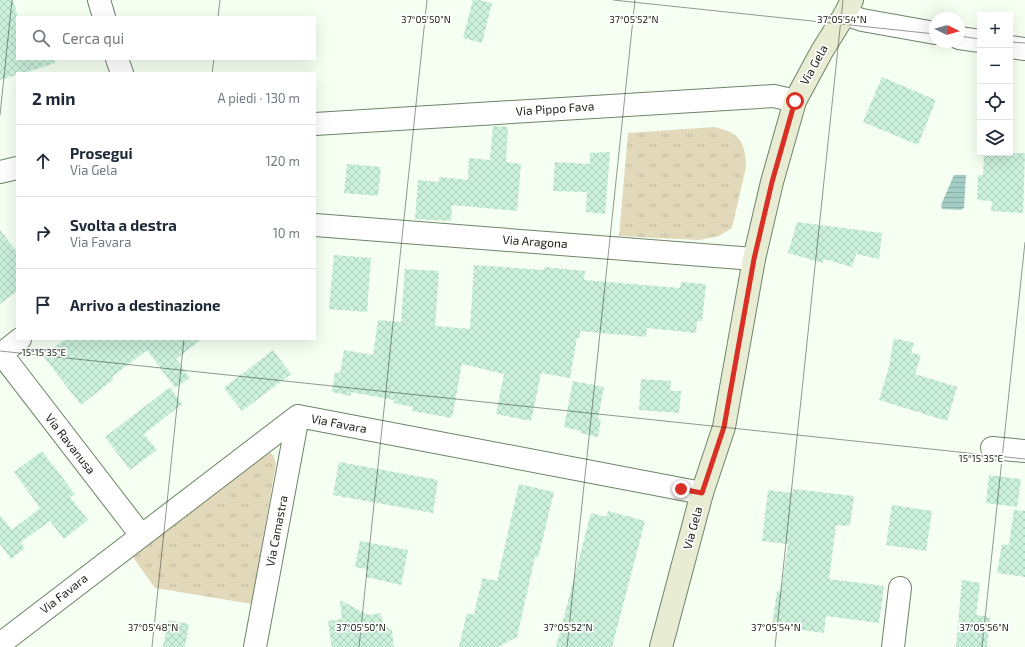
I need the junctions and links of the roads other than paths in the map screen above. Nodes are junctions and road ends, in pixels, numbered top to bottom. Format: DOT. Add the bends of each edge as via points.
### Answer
graph roads {
  1 [pos="99,0"];
  2 [pos="848,7"];
  3 [pos="104,16"];
  4 [pos="929,32"];
  5 [pos="965,39"];
  6 [pos="977,41"];
  7 [pos="1013,47"];
  8 [pos="1025,49"];
  9 [pos="118,60"];
  10 [pos="122,72"];
  11 [pos="795,101"];
  12 [pos="316,124"];
  13 [pos="16,168"];
  14 [pos="0,172"];
  15 [pos="316,225"];
  16 [pos="754,259"];
  17 [pos="19,340"];
  18 [pos="0,354"];
  19 [pos="298,416"];
  20 [pos="992,448"];
  21 [pos="1025,451"];
  22 [pos="702,493"];
  23 [pos="141,535"];
  24 [pos="900,588"];
  25 [pos="0,644"];
  26 [pos="255,647"];
  27 [pos="661,647"];
  28 [pos="893,647"];
  1 -- 3 [label="street"];
  2 -- 4 [label="street" via="862,20"];
  2 -- 11 [label="street, Via Gela"];
  5 -- 6 [label="street"];
  7 -- 8 [label="street"];
  9 -- 10 [label="street"];
  11 -- 12 [label="street, Via Pippo Fava" via="774,96"];
  11 -- 16 [label="street, Via Gela"];
  13 -- 14 [label="street"];
  15 -- 16 [label="street, Via Aragona"];
  16 -- 22 [label="street, Via Gela" via="724,427"];
  17 -- 18 [label="street"];
  18 -- 23 [label="street, Via Ravanusa"];
  19 -- 22 [label="street, Via Favara"];
  19 -- 23 [label="street, Via Favara"];
  19 -- 26 [label="street, Via Camastra"];
  20 -- 21 [label="street"];
  22 -- 27 [label="street, Via Gela"];
  23 -- 25 [label="street, Via Favara"];
  24 -- 28 [label="street"];
}
